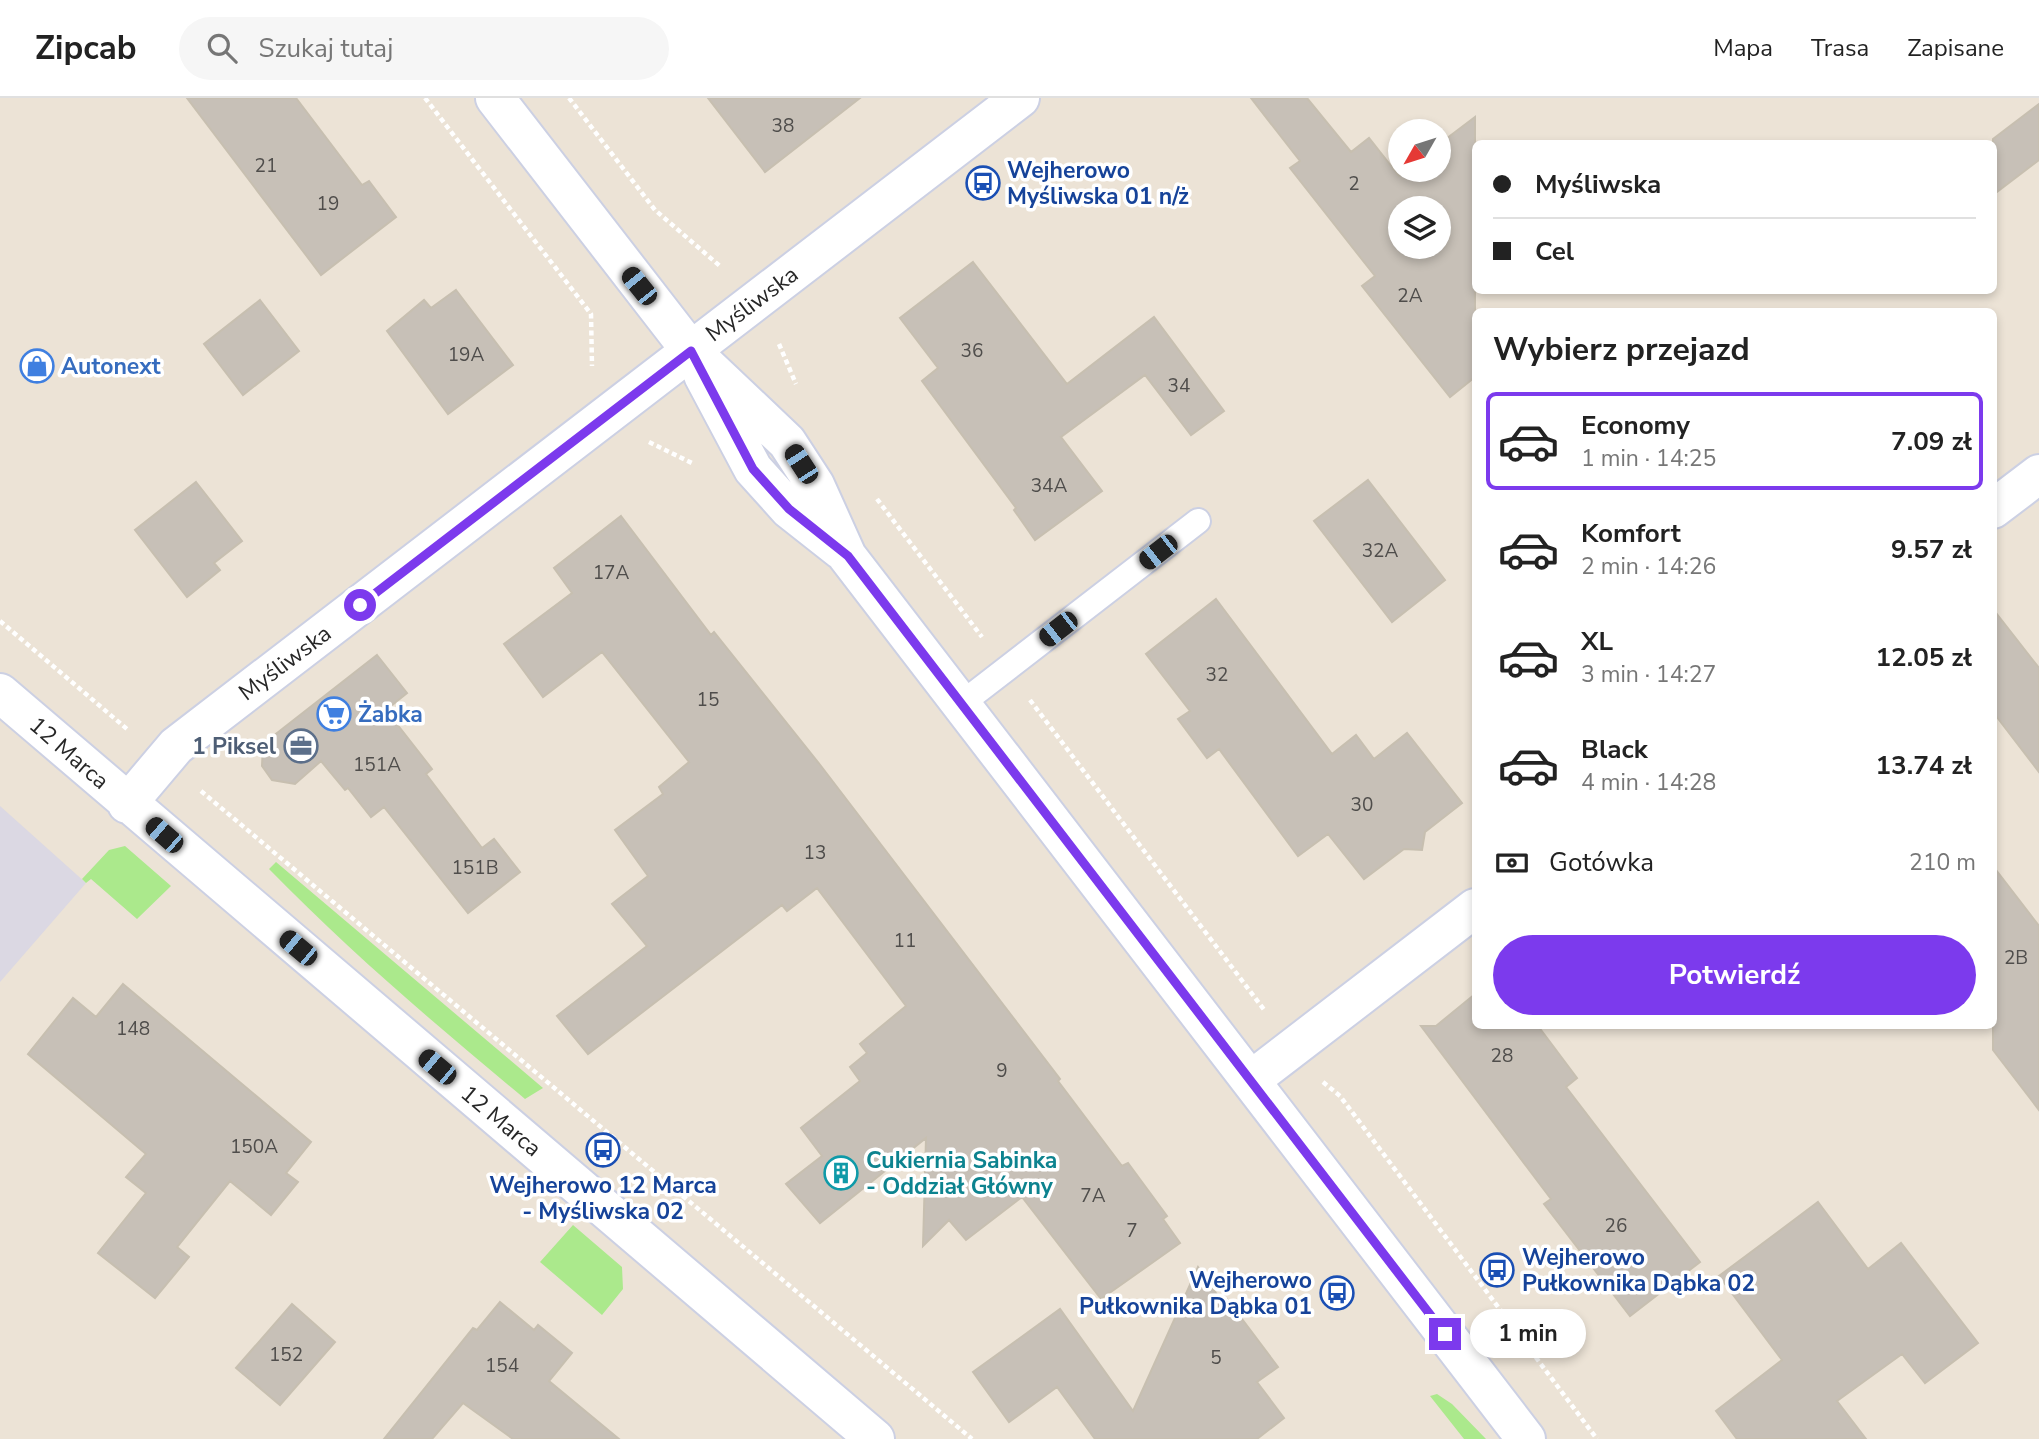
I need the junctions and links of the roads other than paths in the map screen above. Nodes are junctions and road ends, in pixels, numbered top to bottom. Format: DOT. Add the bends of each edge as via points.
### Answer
graph roads {
  1 [pos="495,98"];
  2 [pos="1020,98"];
  3 [pos="691,351"];
  4 [pos="2039,474"];
  5 [pos="1997,506"];
  6 [pos="1198,521"];
  7 [pos="0,693"];
  8 [pos="961,704"];
  9 [pos="127,804"];
  10 [pos="1472,910"];
  11 [pos="1251,1080"];
  12 [pos="875,1439"];
  13 [pos="1526,1439"];
  1 -- 3 [label="street"];
  2 -- 3 [label="street, Myśliwska"];
  3 -- 8 [label="street" via="787,442 815,485 848,556"];
  3 -- 9 [label="street, Myśliwska" via="176,746"];
  4 -- 5 [label="street"];
  6 -- 8 [label="lane"];
  7 -- 9 [label="street, 12 Marca"];
  8 -- 11 [label="street"];
  9 -- 12 [label="street, 12 Marca"];
  10 -- 11 [label="street"];
  11 -- 13 [label="street"];
}
